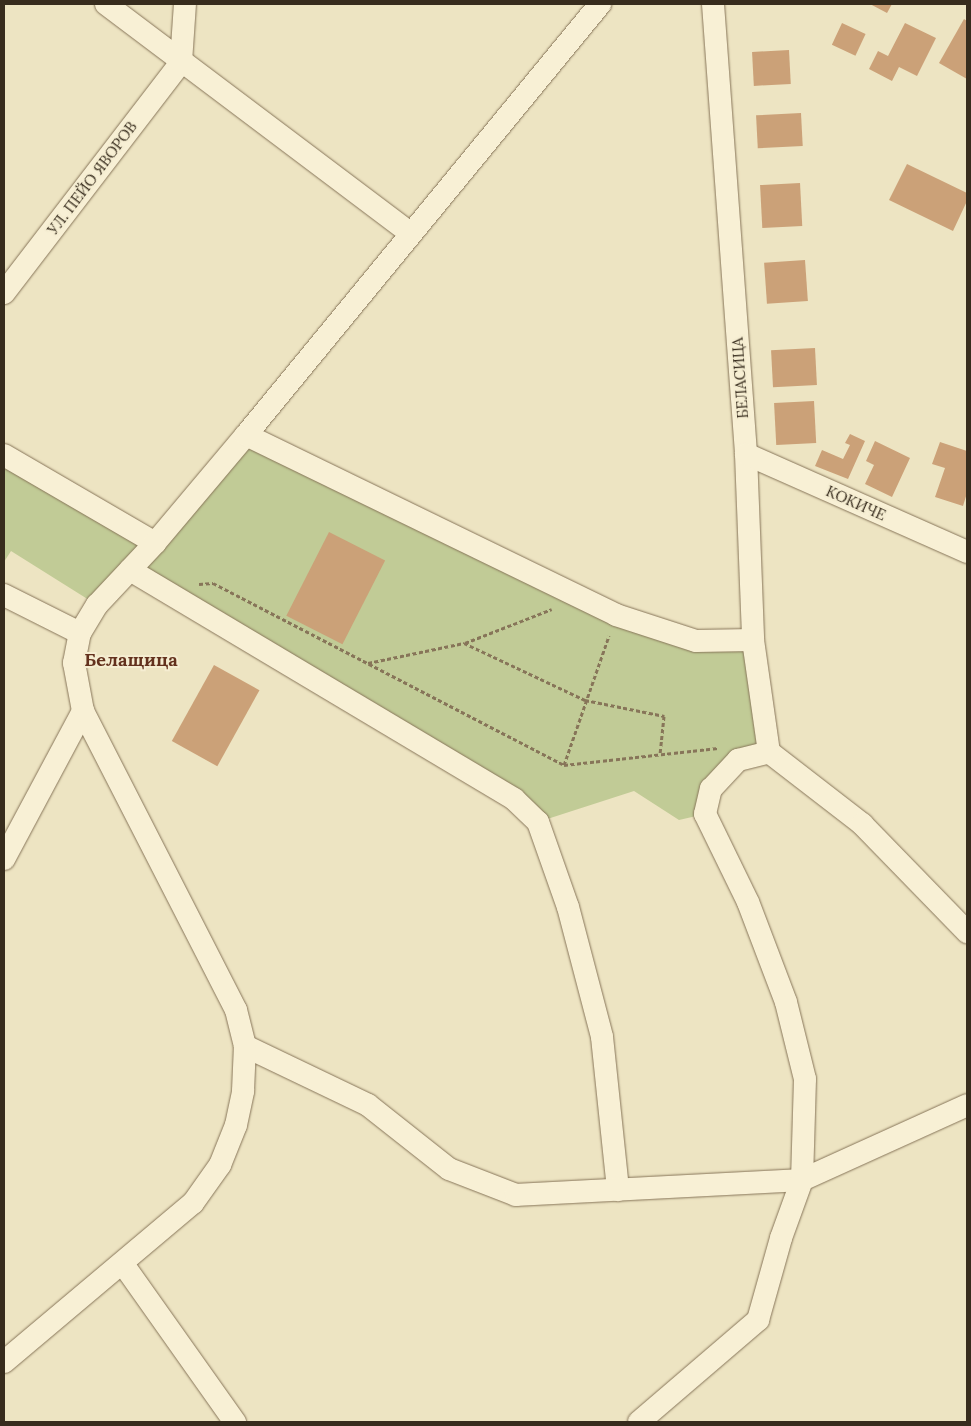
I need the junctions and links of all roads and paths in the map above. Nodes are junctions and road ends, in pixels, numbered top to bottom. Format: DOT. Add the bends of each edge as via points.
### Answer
graph roads {
  1 [pos="106,4"];
  2 [pos="185,4"];
  3 [pos="600,4"];
  4 [pos="713,4"];
  5 [pos="181,62"];
  6 [pos="409,232"];
  7 [pos="4,294"];
  8 [pos="246,435"];
  9 [pos="746,454"];
  10 [pos="4,455"];
  11 [pos="155,544"];
  12 [pos="967,552"];
  13 [pos="130,570"];
  14 [pos="195,584"];
  15 [pos="4,595"];
  16 [pos="581,598"];
  17 [pos="616,615"];
  18 [pos="80,633"];
  19 [pos="753,640"];
  20 [pos="464,643"];
  21 [pos="368,663"];
  22 [pos="585,700"];
  23 [pos="84,711"];
  24 [pos="729,748"];
  25 [pos="769,752"];
  26 [pos="660,753"];
  27 [pos="564,765"];
  28 [pos="4,859"];
  29 [pos="967,932"];
  30 [pos="245,1046"];
  31 [pos="967,1105"];
  32 [pos="802,1180"];
  33 [pos="618,1190"];
  34 [pos="123,1264"];
  35 [pos="4,1362"];
  36 [pos="235,1422"];
  37 [pos="639,1422"];
  1 -- 5 [label="street"];
  2 -- 5 [label="street"];
  3 -- 6 [label="street"];
  4 -- 9 [label="street, БЕЛАСИЦА"];
  5 -- 6 [label="street"];
  5 -- 7 [label="street, УЛ. ПЕЙО ЯВОРОВ"];
  6 -- 8 [label="street"];
  8 -- 11 [label="street"];
  8 -- 16 [label="street"];
  9 -- 12 [label="street, КОКИЧЕ"];
  9 -- 19 [label="street, БЕЛАСИЦА"];
  10 -- 11 [label="street"];
  11 -- 13 [label="street"];
  13 -- 18 [label="street" via="97,605"];
  13 -- 33 [label="street" via="514,799 538,822 568,907 602,1037"];
  14 -- 21 [label="path" via="213,583"];
  15 -- 18 [label="street"];
  16 -- 17 [label="street"];
  16 -- 20 [label="path"];
  17 -- 19 [label="street" via="696,641"];
  17 -- 22 [label="path"];
  18 -- 23 [label="street" via="74,663"];
  19 -- 25 [label="street, БЕЛАСИЦА"];
  20 -- 21 [label="path"];
  20 -- 22 [label="path"];
  21 -- 27 [label="path"];
  22 -- 26 [label="path" via="664,716"];
  22 -- 27 [label="path"];
  23 -- 28 [label="street"];
  23 -- 30 [label="street" via="223,982 236,1010"];
  24 -- 26 [label="path"];
  25 -- 29 [label="street" via="862,824"];
  25 -- 32 [label="street" via="738,760 711,790 705,814 748,902 786,1002 805,1079"];
  26 -- 27 [label="path"];
  30 -- 33 [label="street" via="368,1105 449,1169 516,1195"];
  30 -- 34 [label="street" via="243,1091 236,1125 220,1165 193,1203"];
  31 -- 32 [label="street"];
  32 -- 33 [label="street"];
  32 -- 37 [label="street" via="781,1238 758,1320"];
  34 -- 35 [label="street"];
  34 -- 36 [label="street"];
}
